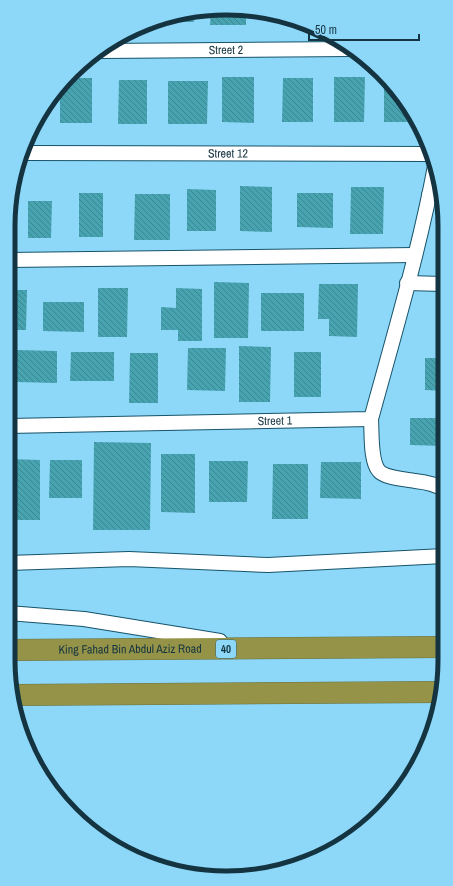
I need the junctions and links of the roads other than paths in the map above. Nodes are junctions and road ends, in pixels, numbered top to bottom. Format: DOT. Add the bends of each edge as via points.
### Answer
graph roads {
  1 [pos="341,49"];
  2 [pos="109,51"];
  3 [pos="28,153"];
  4 [pos="425,154"];
  5 [pos="436,196"];
  6 [pos="415,255"];
  7 [pos="15,260"];
  8 [pos="408,283"];
  9 [pos="438,284"];
  10 [pos="371,419"];
  11 [pos="15,426"];
  12 [pos="438,486"];
  13 [pos="438,556"];
  14 [pos="15,563"];
  15 [pos="15,614"];
  16 [pos="438,647"];
  17 [pos="268,649"];
  18 [pos="15,650"];
  19 [pos="435,692"];
  20 [pos="18,695"];
  1 -- 2 [label="street, Street 2"];
  3 -- 4 [label="street, Street 12"];
  5 -- 6 [label="street"];
  6 -- 7 [label="street"];
  6 -- 8 [label="street"];
  8 -- 9 [label="street"];
  8 -- 10 [label="street"];
  10 -- 11 [label="street, Street 1"];
  10 -- 12 [label="street" via="372,450 375,465 380,472 396,478"];
  13 -- 14 [label="street" via="268,565 129,560"];
  15 -- 17 [label="street" via="84,619"];
  16 -- 17 [label="highway, King Fahad Bin Abdul Aziz Road / 40"];
  17 -- 18 [label="highway, King Fahad Bin Abdul Aziz Road / 40"];
  19 -- 20 [label="highway"];
}
